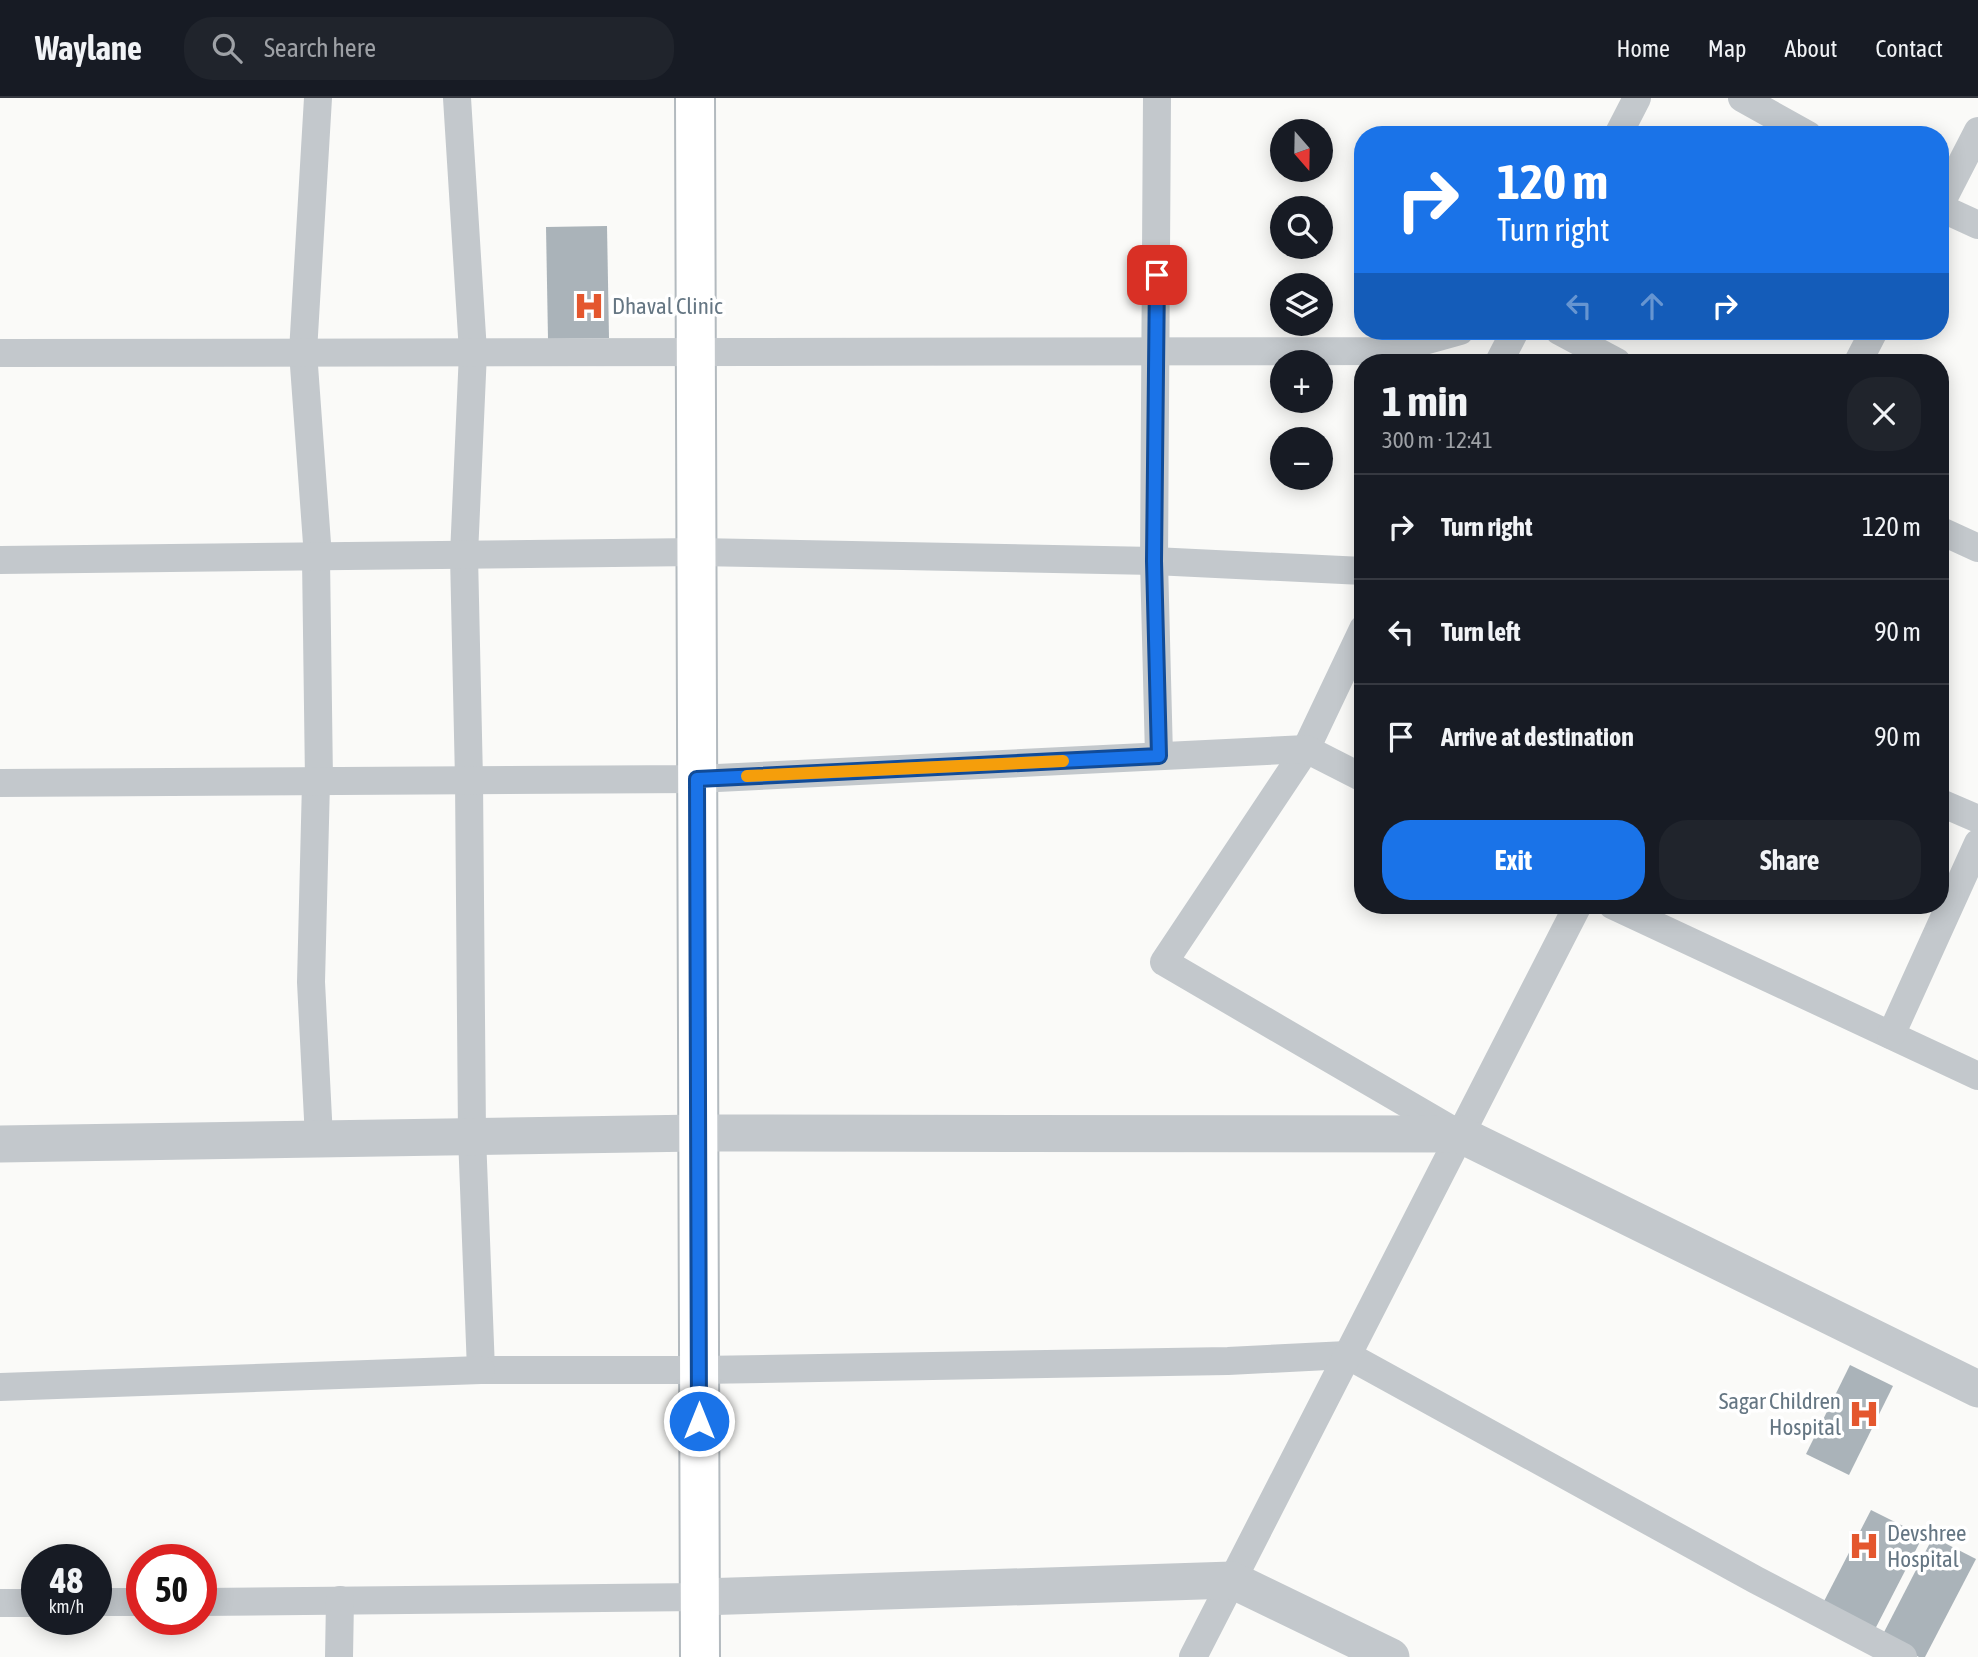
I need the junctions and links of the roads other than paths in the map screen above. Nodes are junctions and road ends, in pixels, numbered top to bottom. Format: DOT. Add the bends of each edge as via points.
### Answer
graph roads {
  1 [pos="318,98"];
  2 [pos="457,98"];
  3 [pos="695,98"];
  4 [pos="1157,98"];
  5 [pos="1742,98"];
  6 [pos="1635,99"];
  7 [pos="1622,126"];
  8 [pos="1792,126"];
  9 [pos="1978,131"];
  10 [pos="1949,187"];
  11 [pos="1949,212"];
  12 [pos="1978,225"];
  13 [pos="1428,340"];
  14 [pos="1576,340"];
  15 [pos="696,351"];
  16 [pos="303,352"];
  17 [pos="473,352"];
  18 [pos="1157,352"];
  19 [pos="0,353"];
  20 [pos="1601,354"];
  21 [pos="1949,535"];
  22 [pos="1978,548"];
  23 [pos="697,552"];
  24 [pos="464,555"];
  25 [pos="318,557"];
  26 [pos="0,560"];
  27 [pos="1154,561"];
  28 [pos="1354,571"];
  29 [pos="1354,648"];
  30 [pos="1306,749"];
  31 [pos="1159,756"];
  32 [pos="1354,773"];
  33 [pos="697,779"];
  34 [pos="469,780"];
  35 [pos="319,781"];
  36 [pos="0,783"];
  37 [pos="1949,806"];
  38 [pos="1978,819"];
  39 [pos="1978,844"];
  40 [pos="1949,908"];
  41 [pos="1573,914"];
  42 [pos="1631,914"];
  43 [pos="1946,914"];
  44 [pos="1891,1035"];
  45 [pos="1978,1076"];
  46 [pos="699,1133"];
  47 [pos="1459,1134"];
  48 [pos="472,1136"];
  49 [pos="319,1139"];
  50 [pos="0,1144"];
  51 [pos="1347,1355"];
  52 [pos="481,1370"];
  53 [pos="699,1370"];
  54 [pos="0,1387"];
  55 [pos="1978,1389"];
  56 [pos="1232,1580"];
  57 [pos="700,1597"];
  58 [pos="340,1601"];
  59 [pos="217,1602"];
  60 [pos="0,1603"];
  61 [pos="21,1603"];
  62 [pos="340,1657"];
  63 [pos="700,1657"];
  64 [pos="1193,1657"];
  65 [pos="1391,1657"];
  66 [pos="1903,1657"];
  1 -- 16 [label="street"];
  2 -- 17 [label="street"];
  3 -- 15 [label="main road"];
  4 -- 18 [label="street"];
  5 -- 8 [label="street"];
  6 -- 7 [label="street"];
  9 -- 10 [label="street"];
  11 -- 12 [label="street"];
  13 -- 18 [label="street" via="1388,351"];
  14 -- 20 [label="street"];
  15 -- 17 [label="street"];
  15 -- 18 [label="street"];
  15 -- 23 [label="main road"];
  16 -- 17 [label="street"];
  16 -- 19 [label="street"];
  16 -- 25 [label="street"];
  17 -- 24 [label="street"];
  18 -- 27 [label="street"];
  21 -- 22 [label="street"];
  23 -- 24 [label="street"];
  23 -- 27 [label="street"];
  23 -- 33 [label="main road"];
  24 -- 25 [label="street"];
  24 -- 34 [label="street"];
  25 -- 26 [label="street"];
  25 -- 35 [label="street"];
  27 -- 28 [label="street"];
  27 -- 31 [label="street"];
  29 -- 30 [label="street"];
  30 -- 31 [label="street"];
  30 -- 32 [label="street"];
  30 -- 47 [label="street" via="1164,962"];
  31 -- 33 [label="street"];
  33 -- 34 [label="street"];
  33 -- 46 [label="main road"];
  34 -- 35 [label="street"];
  34 -- 48 [label="street"];
  35 -- 36 [label="street"];
  35 -- 49 [label="street" via="311,982"];
  37 -- 38 [label="street"];
  39 -- 40 [label="street"];
  41 -- 47 [label="street"];
  42 -- 44 [label="street"];
  43 -- 44 [label="street"];
  44 -- 45 [label="street"];
  46 -- 47 [label="street"];
  46 -- 48 [label="street"];
  46 -- 53 [label="main road"];
  47 -- 51 [label="street"];
  47 -- 55 [label="street"];
  48 -- 49 [label="street"];
  48 -- 52 [label="street"];
  49 -- 50 [label="street"];
  51 -- 53 [label="street"];
  51 -- 56 [label="street"];
  51 -- 66 [label="street"];
  52 -- 53 [label="street"];
  52 -- 54 [label="street"];
  53 -- 57 [label="main road"];
  56 -- 57 [label="street"];
  56 -- 64 [label="street"];
  56 -- 65 [label="street"];
  57 -- 58 [label="street"];
  57 -- 63 [label="main road"];
  58 -- 59 [label="street"];
  58 -- 62 [label="street"];
  60 -- 61 [label="street"];
}
